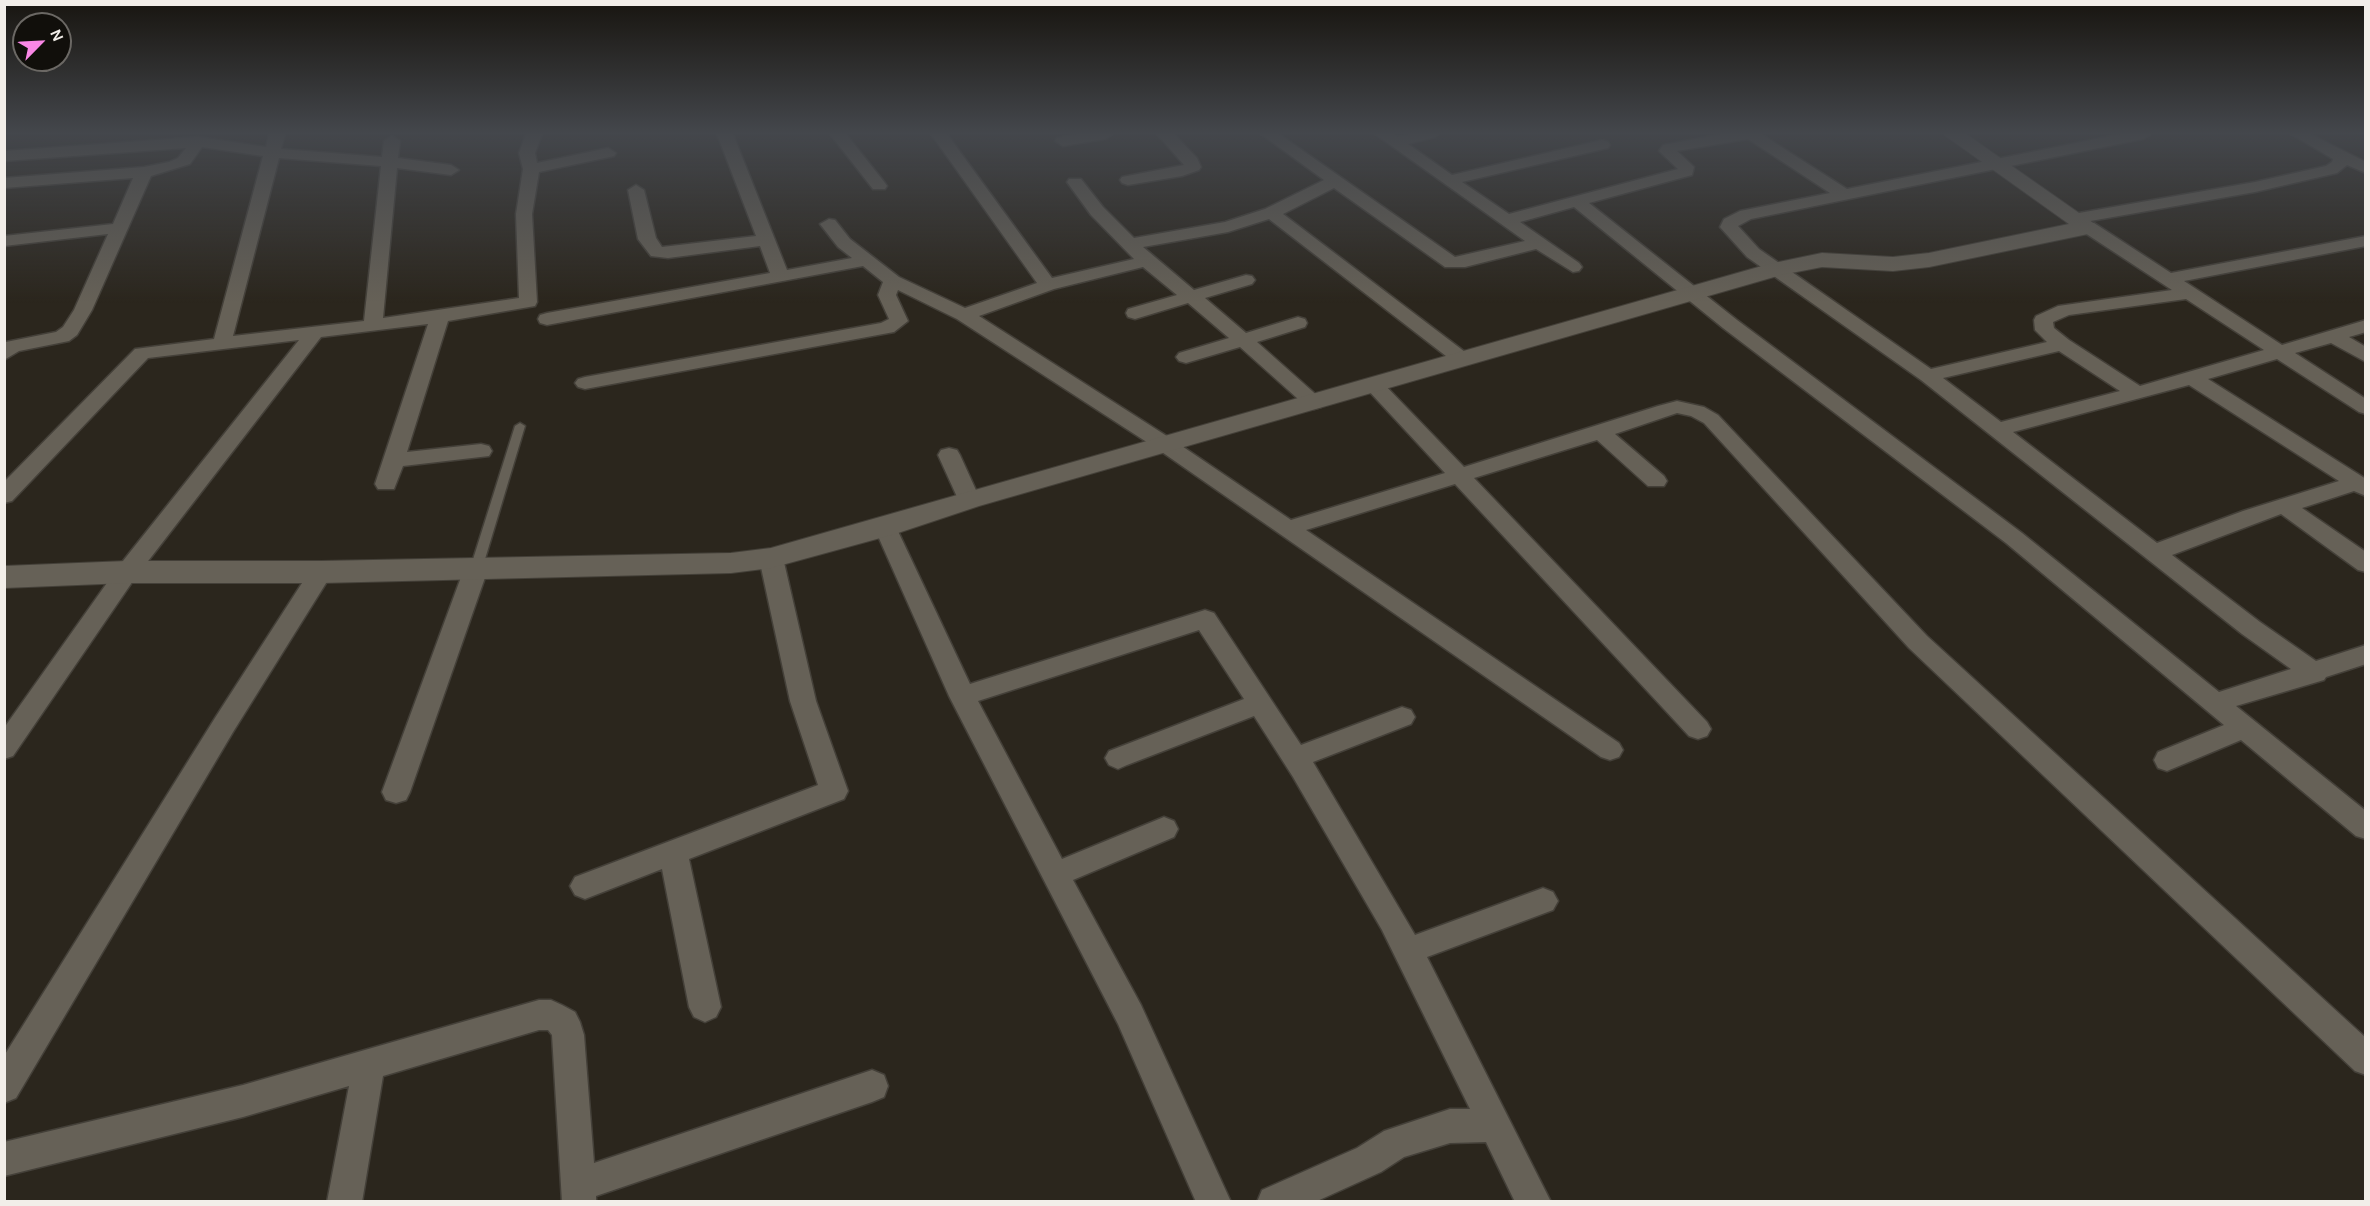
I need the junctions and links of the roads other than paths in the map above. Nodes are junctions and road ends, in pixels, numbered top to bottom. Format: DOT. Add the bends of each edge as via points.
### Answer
graph roads {
  1 [pos="136,190"];
  2 [pos="261,190"];
  3 [pos="387,190"];
  4 [pos="528,190"];
  5 [pos="636,190"];
  6 [pos="748,190"];
  7 [pos="980,190"];
  8 [pos="1081,190"];
  9 [pos="1318,190"];
  10 [pos="1347,190"];
  11 [pos="1465,190"];
  12 [pos="1617,190"];
  13 [pos="1838,190"];
  14 [pos="1867,190"];
  15 [pos="2035,190"];
  16 [pos="2244,190"];
  17 [pos="1845,195"];
  18 [pos="1576,201"];
  19 [pos="1271,213"];
  20 [pos="1507,220"];
  21 [pos="2084,223"];
  22 [pos="829,224"];
  23 [pos="119,228"];
  24 [pos="765,240"];
  25 [pos="4,241"];
  26 [pos="2366,241"];
  27 [pos="1539,243"];
  28 [pos="1132,244"];
  29 [pos="869,260"];
  30 [pos="1146,261"];
  31 [pos="1572,267"];
  32 [pos="1777,269"];
  33 [pos="781,278"];
  34 [pos="2167,279"];
  35 [pos="1246,280"];
  36 [pos="893,281"];
  37 [pos="1048,285"];
  38 [pos="2189,293"];
  39 [pos="1691,294"];
  40 [pos="1191,296"];
  41 [pos="1135,313"];
  42 [pos="964,315"];
  43 [pos="440,317"];
  44 [pos="547,319"];
  45 [pos="1298,323"];
  46 [pos="373,324"];
  47 [pos="2366,326"];
  48 [pos="315,332"];
  49 [pos="2332,335"];
  50 [pos="1243,340"];
  51 [pos="222,343"];
  52 [pos="2062,344"];
  53 [pos="7,349"];
  54 [pos="2277,351"];
  55 [pos="2366,356"];
  56 [pos="1186,357"];
  57 [pos="1462,359"];
  58 [pos="1928,376"];
  59 [pos="2192,378"];
  60 [pos="585,383"];
  61 [pos="1373,384"];
  62 [pos="2137,393"];
  63 [pos="1314,403"];
  64 [pos="2366,408"];
  65 [pos="520,426"];
  66 [pos="1996,430"];
  67 [pos="1601,432"];
  68 [pos="1166,446"];
  69 [pos="481,452"];
  70 [pos="949,455"];
  71 [pos="394,460"];
  72 [pos="1458,475"];
  73 [pos="1656,481"];
  74 [pos="386,484"];
  75 [pos="2361,486"];
  76 [pos="4,496"];
  77 [pos="969,499"];
  78 [pos="2285,506"];
  79 [pos="885,527"];
  80 [pos="1289,528"];
  81 [pos="2154,553"];
  82 [pos="771,558"];
  83 [pos="2366,564"];
  84 [pos="476,569"];
  85 [pos="127,572"];
  86 [pos="321,572"];
  87 [pos="4,577"];
  88 [pos="2362,659"];
  89 [pos="2315,673"];
  90 [pos="962,696"];
  91 [pos="1260,703"];
  92 [pos="2213,704"];
  93 [pos="1402,717"];
  94 [pos="2244,728"];
  95 [pos="1698,729"];
  96 [pos="4,749"];
  97 [pos="1610,750"];
  98 [pos="1118,758"];
  99 [pos="1295,758"];
  100 [pos="2167,760"];
  101 [pos="396,792"];
  102 [pos="2366,828"];
  103 [pos="1164,829"];
  104 [pos="673,852"];
  105 [pos="1056,874"];
  106 [pos="585,886"];
  107 [pos="1543,901"];
  108 [pos="1408,951"];
  109 [pos="705,1007"];
  110 [pos="2366,1060"];
  111 [pos="369,1064"];
  112 [pos="872,1086"];
  113 [pos="4,1087"];
  114 [pos="1496,1125"];
  115 [pos="4,1159"];
  116 [pos="579,1193"];
  117 [pos="344,1202"];
  118 [pos="1214,1202"];
  119 [pos="1274,1202"];
  120 [pos="1534,1202"];
  1 -- 23 [label="street"];
  2 -- 51 [label="street"];
  3 -- 46 [label="street"];
  4 -- 43 [label="street" via="524,214 528,302"];
  5 -- 24 [label="street" via="647,239 657,252"];
  6 -- 24 [label="street"];
  7 -- 37 [label="street"];
  8 -- 28 [label="street"];
  9 -- 19 [label="street"];
  10 -- 27 [label="street" via="1451,263"];
  11 -- 20 [label="street"];
  12 -- 18 [label="street"];
  13 -- 17 [label="street"];
  14 -- 17 [label="street"];
  15 -- 21 [label="street"];
  16 -- 21 [label="street"];
  17 -- 32 [label="street" via="1746,214 1730,223 1735,236"];
  18 -- 20 [label="street"];
  18 -- 39 [label="street"];
  19 -- 28 [label="street" via="1228,227"];
  19 -- 57 [label="street"];
  20 -- 27 [label="street"];
  21 -- 32 [label="street" via="1929,260 1893,264 1822,260"];
  21 -- 34 [label="street"];
  22 -- 29 [label="street" via="844,243"];
  23 -- 25 [label="street"];
  23 -- 53 [label="street" via="70,331 62,337"];
  24 -- 33 [label="street"];
  26 -- 34 [label="street"];
  27 -- 31 [label="street"];
  28 -- 30 [label="street"];
  29 -- 33 [label="street"];
  29 -- 36 [label="street"];
  30 -- 37 [label="street"];
  30 -- 40 [label="street"];
  32 -- 39 [label="street"];
  32 -- 58 [label="street"];
  33 -- 44 [label="street"];
  34 -- 38 [label="street"];
  35 -- 40 [label="street"];
  36 -- 42 [label="street"];
  36 -- 60 [label="street" via="887,295 899,321 887,328"];
  37 -- 42 [label="street"];
  38 -- 52 [label="street" via="2065,310 2043,320 2045,330"];
  38 -- 54 [label="street"];
  39 -- 57 [label="street"];
  39 -- 92 [label="street" via="2014,538"];
  40 -- 41 [label="street"];
  40 -- 50 [label="street"];
  42 -- 68 [label="street"];
  43 -- 46 [label="street"];
  43 -- 71 [label="street"];
  45 -- 50 [label="street"];
  46 -- 48 [label="street"];
  47 -- 49 [label="street"];
  48 -- 51 [label="street"];
  48 -- 85 [label="street"];
  49 -- 54 [label="street"];
  49 -- 55 [label="street"];
  50 -- 56 [label="street"];
  50 -- 63 [label="street"];
  51 -- 76 [label="street" via="142,353"];
  52 -- 58 [label="street"];
  52 -- 62 [label="street"];
  54 -- 59 [label="street"];
  54 -- 64 [label="street"];
  57 -- 61 [label="street"];
  58 -- 66 [label="street"];
  59 -- 62 [label="street"];
  59 -- 75 [label="street"];
  61 -- 63 [label="street"];
  61 -- 72 [label="street"];
  62 -- 66 [label="street"];
  63 -- 68 [label="street"];
  65 -- 84 [label="lane"];
  66 -- 81 [label="street"];
  67 -- 72 [label="street"];
  67 -- 73 [label="street"];
  67 -- 110 [label="street" via="1677,407 1711,419 1918,642"];
  68 -- 77 [label="street"];
  68 -- 80 [label="street"];
  69 -- 71 [label="street"];
  70 -- 77 [label="street"];
  71 -- 74 [label="street"];
  72 -- 80 [label="street"];
  72 -- 95 [label="street"];
  75 -- 78 [label="street"];
  77 -- 79 [label="street"];
  78 -- 81 [label="street"];
  78 -- 83 [label="street"];
  79 -- 82 [label="street"];
  79 -- 90 [label="street"];
  80 -- 97 [label="street"];
  81 -- 89 [label="street"];
  82 -- 84 [label="street" via="731,563"];
  82 -- 104 [label="street" via="803,701 834,792"];
  84 -- 86 [label="street"];
  84 -- 101 [label="street"];
  85 -- 86 [label="street"];
  85 -- 87 [label="street"];
  85 -- 96 [label="street"];
  86 -- 113 [label="street"];
  88 -- 89 [label="street"];
  89 -- 92 [label="street"];
  90 -- 91 [label="street" via="1205,619"];
  90 -- 105 [label="street"];
  91 -- 98 [label="street"];
  91 -- 99 [label="street"];
  92 -- 94 [label="street"];
  93 -- 99 [label="street"];
  94 -- 100 [label="street"];
  94 -- 102 [label="street"];
  99 -- 108 [label="street"];
  103 -- 105 [label="street"];
  104 -- 106 [label="street"];
  104 -- 109 [label="street"];
  105 -- 118 [label="street" via="1130,1015"];
  107 -- 108 [label="street"];
  108 -- 114 [label="street"];
  111 -- 115 [label="street" via="243,1101"];
  111 -- 116 [label="street" via="539,1015 564,1022"];
  111 -- 117 [label="street"];
  112 -- 116 [label="street"];
  114 -- 119 [label="street" via="1450,1126 1396,1143 1370,1160"];
  114 -- 120 [label="street"];
}
